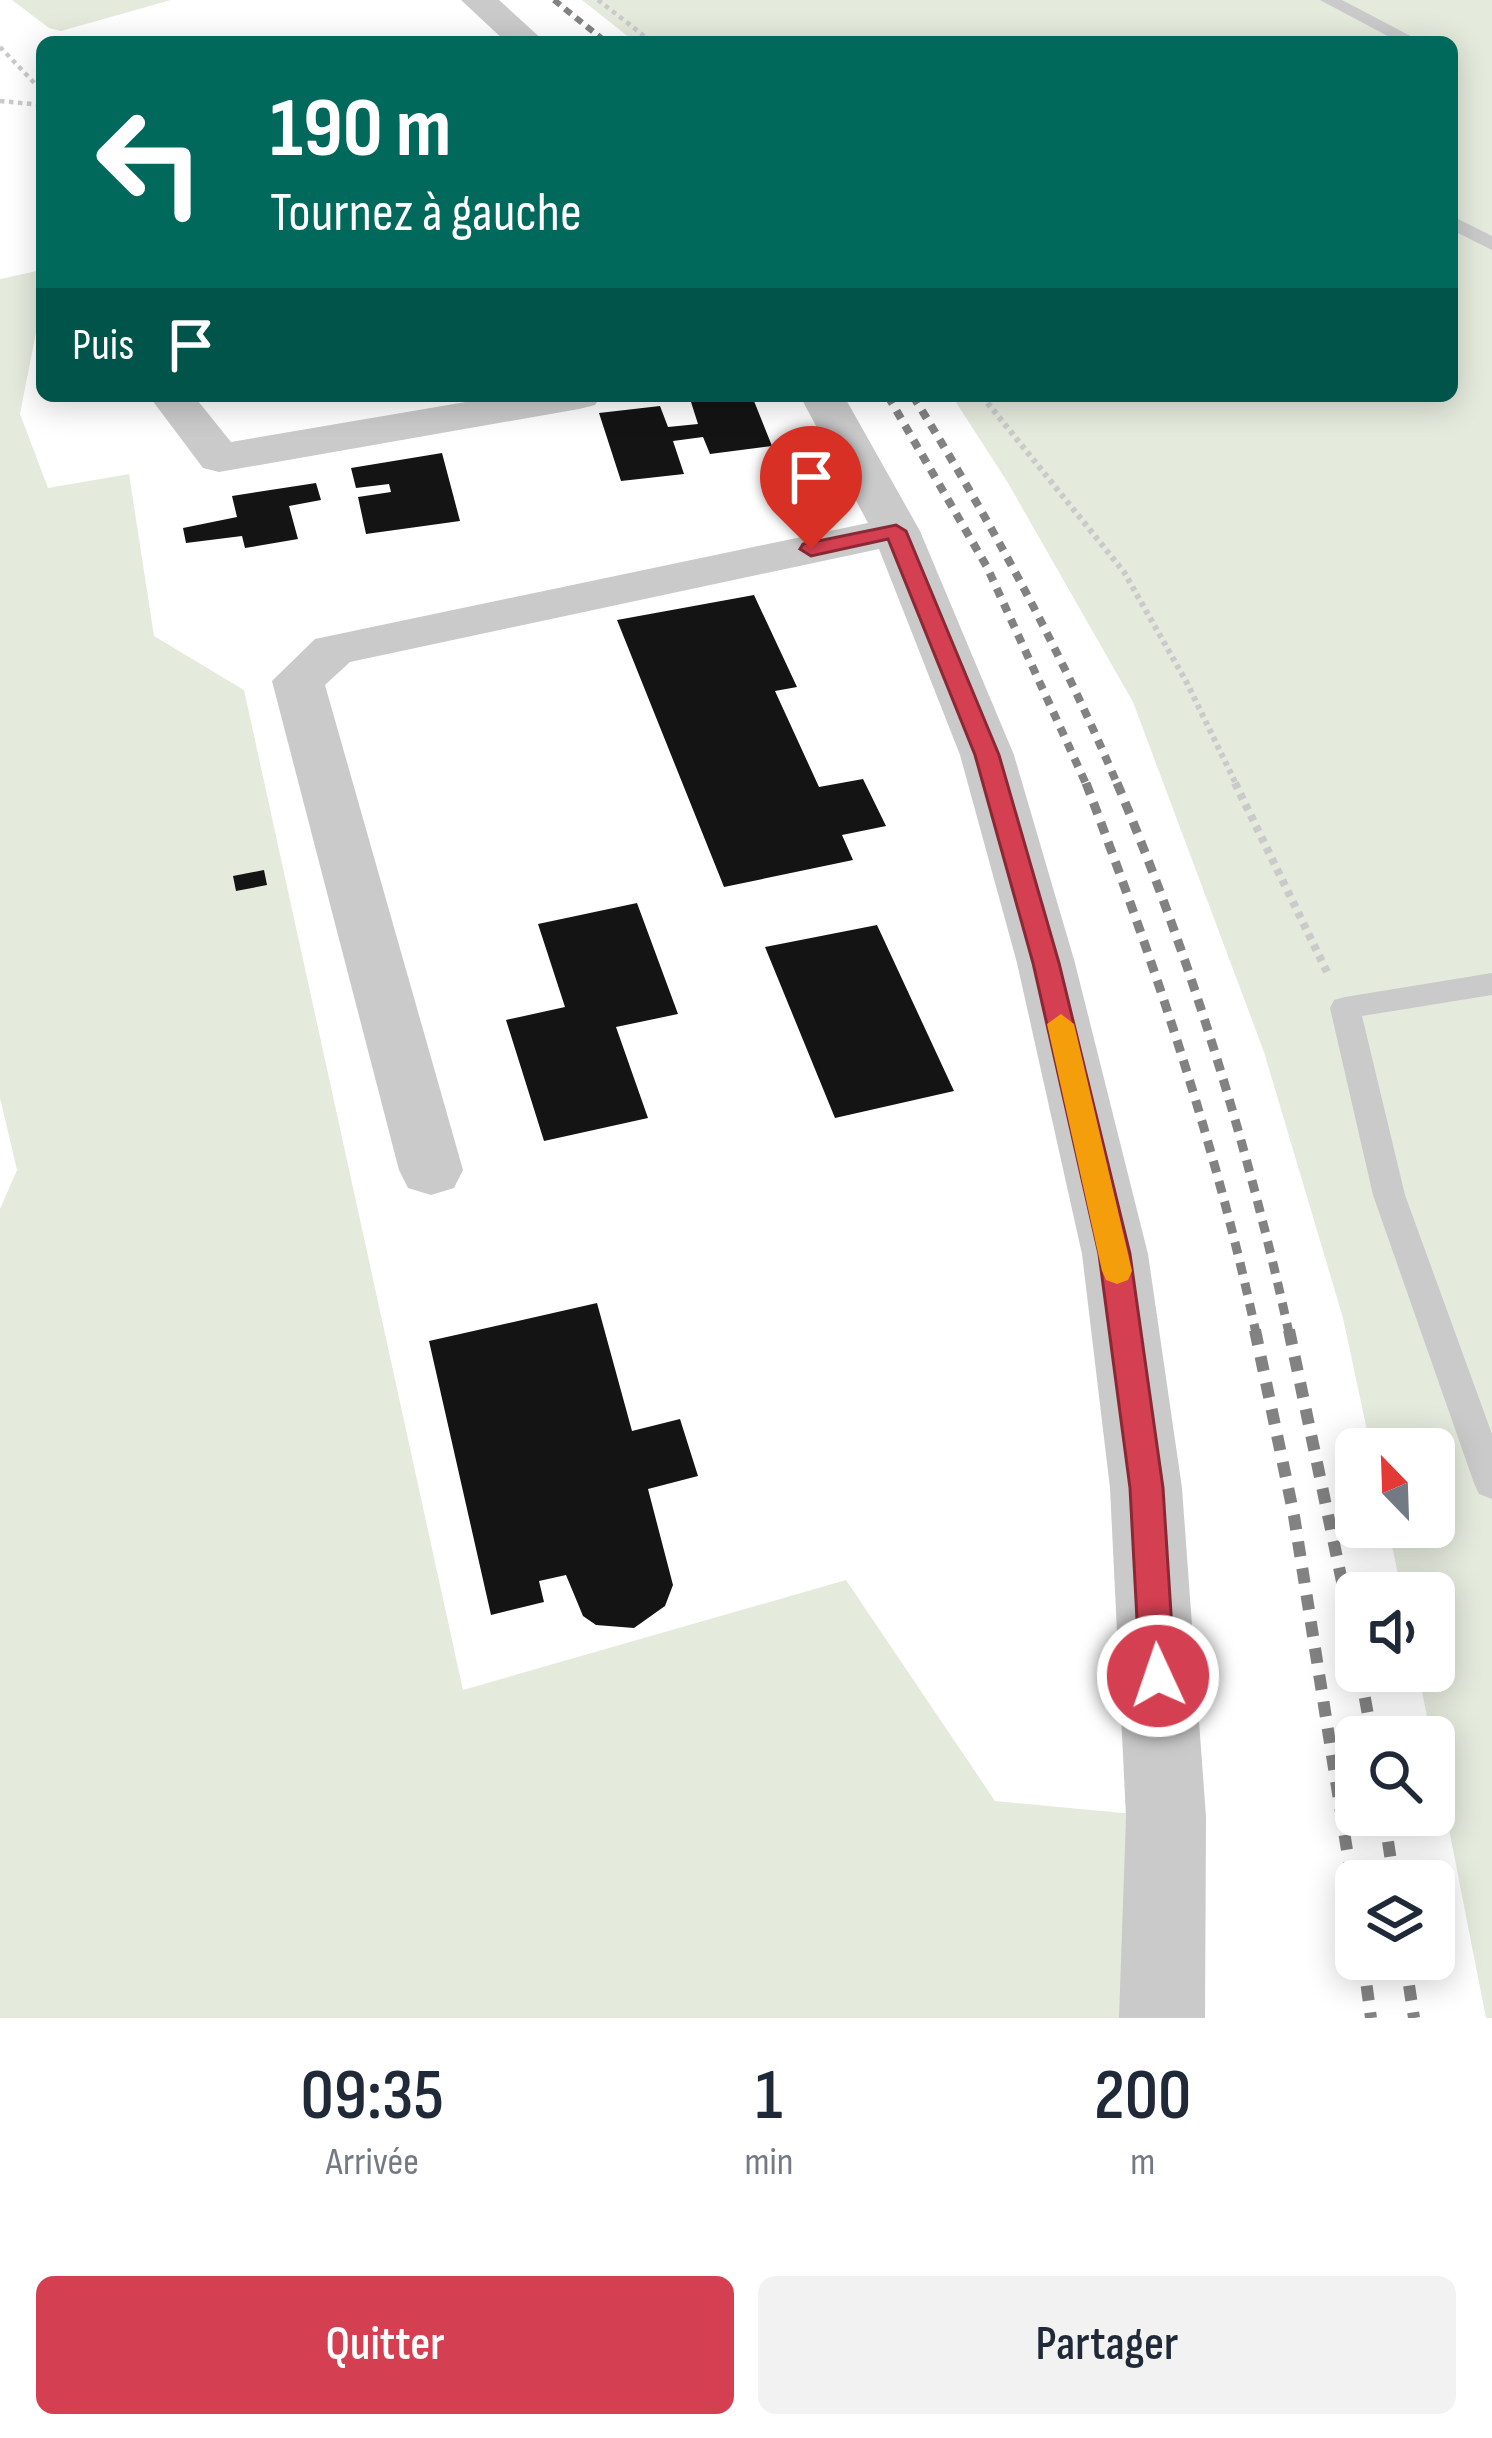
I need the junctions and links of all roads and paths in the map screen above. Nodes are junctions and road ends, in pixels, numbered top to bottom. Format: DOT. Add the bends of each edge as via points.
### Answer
graph roads {
  1 [pos="478,0"];
  2 [pos="598,0"];
  3 [pos="1329,0"];
  4 [pos="519,36"];
  5 [pos="644,36"];
  6 [pos="1406,36"];
  7 [pos="0,47"];
  8 [pos="36,86"];
  9 [pos="0,101"];
  10 [pos="36,104"];
  11 [pos="1458,225"];
  12 [pos="1492,244"];
  13 [pos="176,402"];
  14 [pos="544,402"];
  15 [pos="825,402"];
  16 [pos="987,402"];
  17 [pos="896,531"];
  18 [pos="1492,984"];
  19 [pos="1345,1008"];
  20 [pos="431,1171"];
  21 [pos="1492,1484"];
  22 [pos="1162,2018"];
  1 -- 4 [label="street"];
  2 -- 5 [label="path"];
  3 -- 6 [label="lane"];
  7 -- 8 [label="path"];
  9 -- 10 [label="path"];
  11 -- 12 [label="lane"];
  13 -- 14 [label="street" via="219,458"];
  15 -- 17 [label="street"];
  16 -- 19 [label="path" via="1124,572"];
  17 -- 20 [label="street" via="333,650 298,681"];
  17 -- 22 [label="street" via="987,755 1114,1254 1148,1512 1166,1817"];
  18 -- 19 [label="lane"];
  19 -- 21 [label="lane" via="1389,1195"];
}
